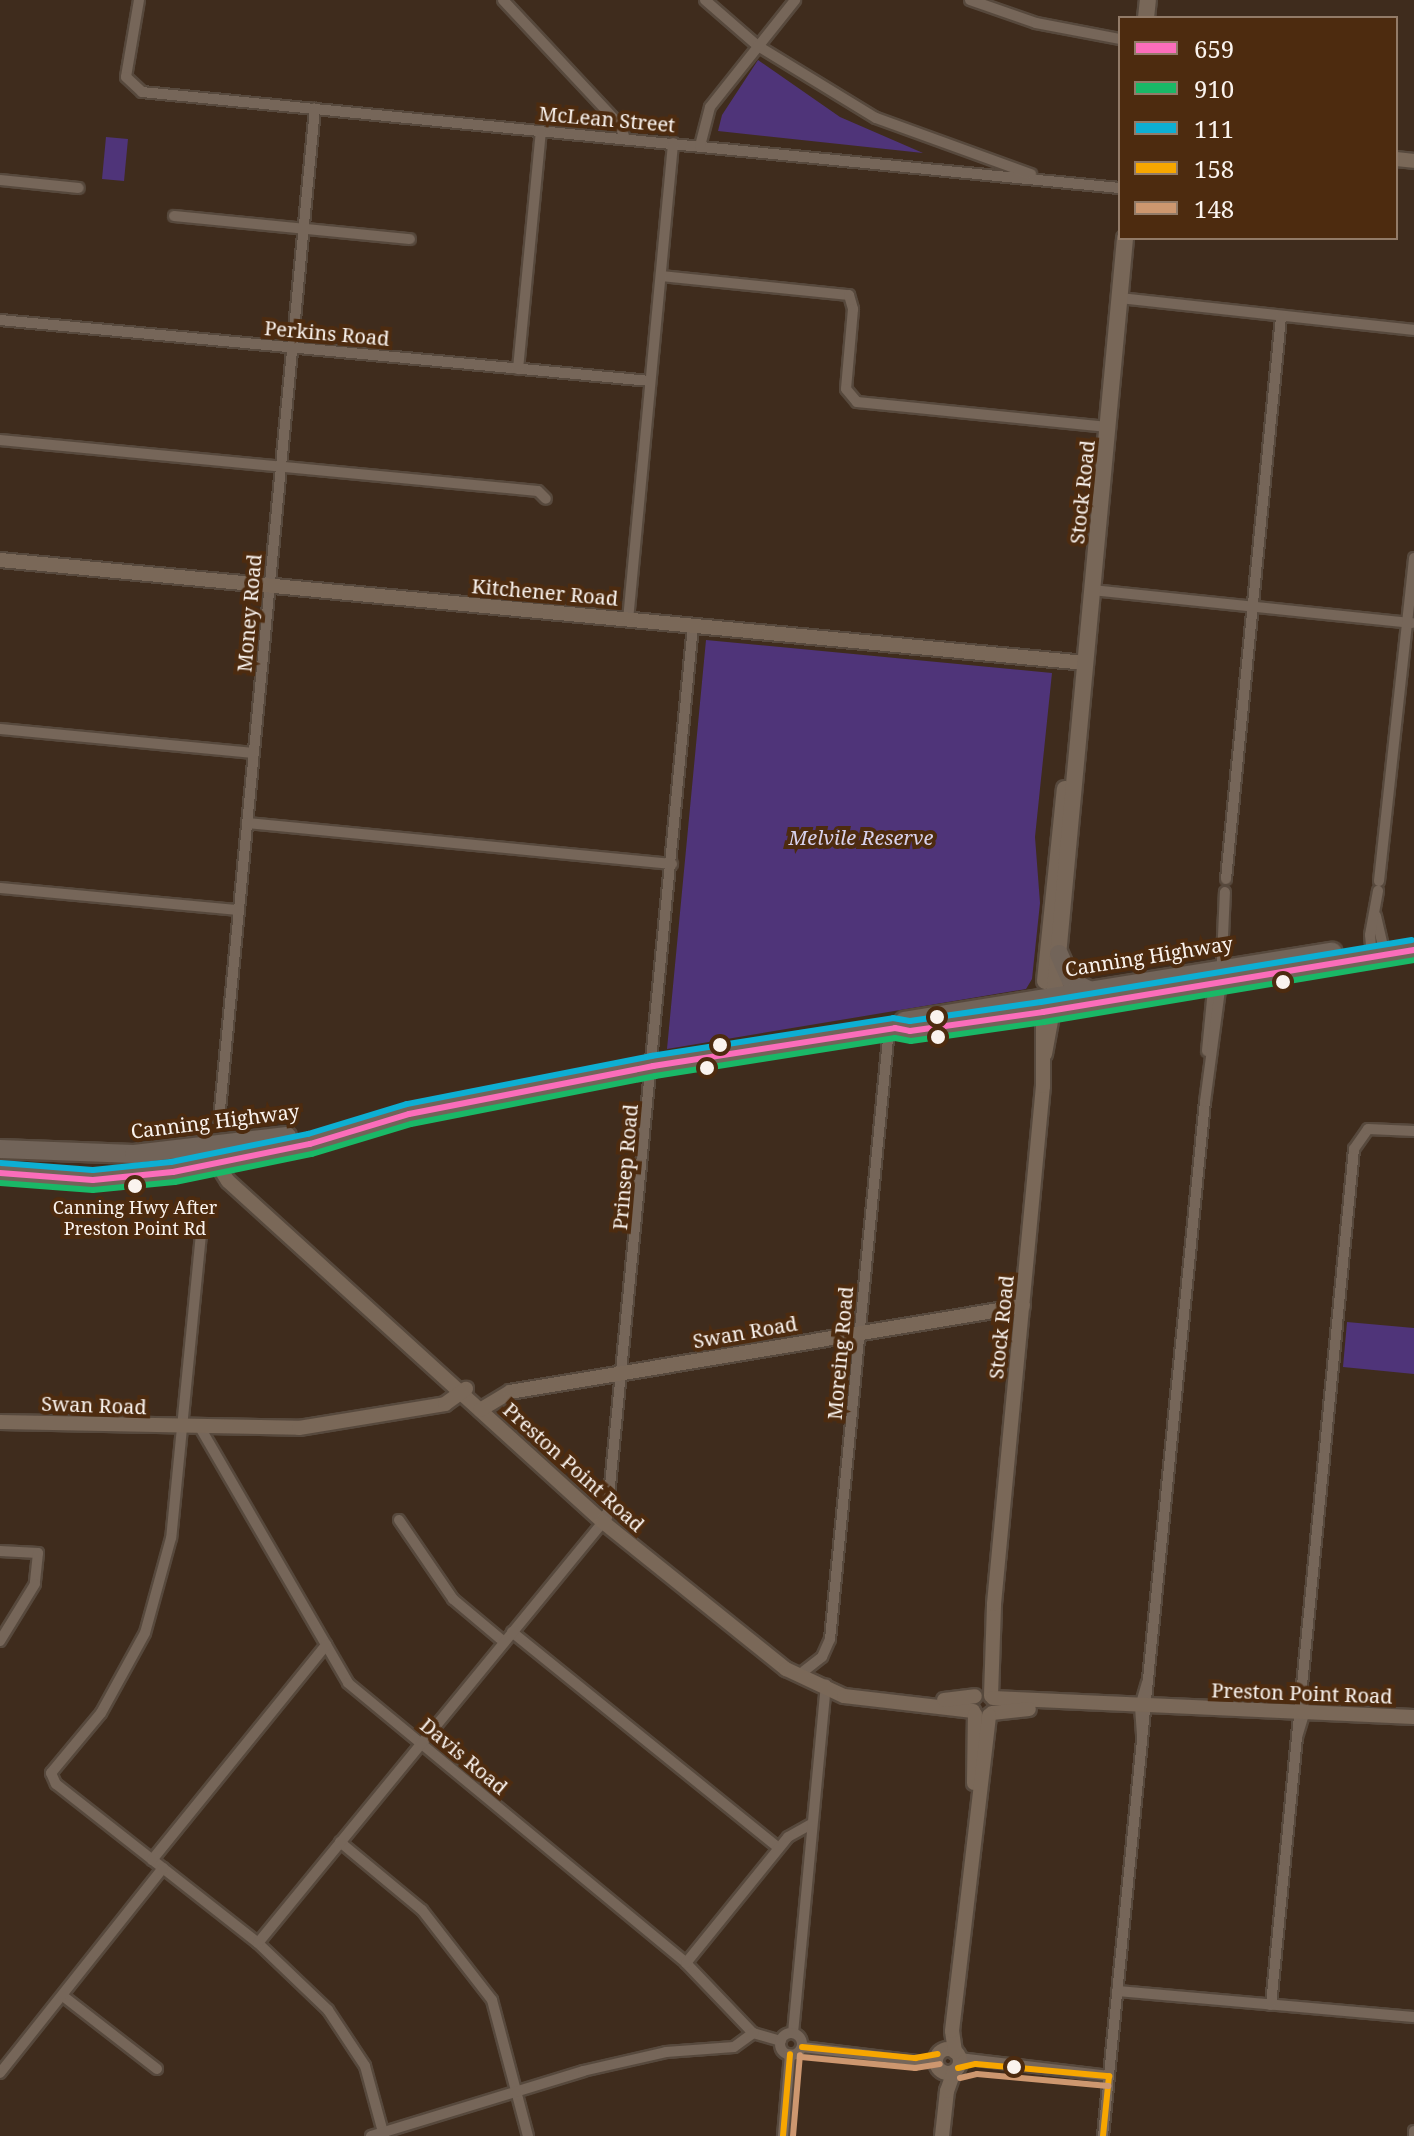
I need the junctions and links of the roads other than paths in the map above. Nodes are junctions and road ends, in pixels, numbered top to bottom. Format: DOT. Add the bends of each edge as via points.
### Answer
graph roads {
  1 [pos="139,0"];
  2 [pos="503,0"];
  3 [pos="705,0"];
  4 [pos="795,0"];
  5 [pos="970,0"];
  6 [pos="1118,39"];
  7 [pos="758,46"];
  8 [pos="315,109"];
  9 [pos="541,131"];
  10 [pos="625,139"];
  11 [pos="673,143"];
  12 [pos="700,146"];
  13 [pos="1045,178"];
  14 [pos="0,180"];
  15 [pos="1083,182"];
  16 [pos="1118,182"];
  17 [pos="79,188"];
  18 [pos="1118,188"];
  19 [pos="174,216"];
  20 [pos="304,229"];
  21 [pos="410,239"];
  22 [pos="1125,240"];
  23 [pos="661,276"];
  24 [pos="1120,298"];
  25 [pos="1281,317"];
  26 [pos="0,320"];
  27 [pos="1414,330"];
  28 [pos="293,347"];
  29 [pos="518,369"];
  30 [pos="650,381"];
  31 [pos="1108,427"];
  32 [pos="0,440"];
  33 [pos="281,467"];
  34 [pos="546,499"];
  35 [pos="1414,558"];
  36 [pos="0,560"];
  37 [pos="270,586"];
  38 [pos="1092,590"];
  39 [pos="1252,607"];
  40 [pos="628,620"];
  41 [pos="1411,623"];
  42 [pos="693,626"];
  43 [pos="1086,663"];
  44 [pos="0,729"];
  45 [pos="1076,749"];
  46 [pos="254,753"];
  47 [pos="247,823"];
  48 [pos="672,864"];
  49 [pos="1226,879"];
  50 [pos="0,888"];
  51 [pos="1225,892"];
  52 [pos="239,910"];
  53 [pos="1414,940"];
  54 [pos="1414,950"];
  55 [pos="1378,951"];
  56 [pos="1059,954"];
  57 [pos="1218,977"];
  58 [pos="1087,989"];
  59 [pos="1049,1003"];
  60 [pos="892,1028"];
  61 [pos="653,1066"];
  62 [pos="219,1120"];
  63 [pos="1414,1131"];
  64 [pos="4,1147"];
  65 [pos="134,1154"];
  66 [pos="218,1155"];
  67 [pos="0,1173"];
  68 [pos="136,1177"];
  69 [pos="201,1234"];
  70 [pos="1023,1306"];
  71 [pos="860,1332"];
  72 [pos="625,1373"];
  73 [pos="464,1391"];
  74 [pos="483,1408"];
  75 [pos="0,1422"];
  76 [pos="181,1428"];
  77 [pos="201,1429"];
  78 [pos="399,1520"];
  79 [pos="605,1520"];
  80 [pos="0,1551"];
  81 [pos="512,1632"];
  82 [pos="0,1641"];
  83 [pos="504,1642"];
  84 [pos="326,1645"];
  85 [pos="804,1671"];
  86 [pos="826,1686"];
  87 [pos="983,1705"];
  88 [pos="1144,1709"];
  89 [pos="1300,1714"];
  90 [pos="1414,1717"];
  91 [pos="420,1743"];
  92 [pos="811,1824"];
  93 [pos="340,1842"];
  94 [pos="779,1848"];
  95 [pos="152,1860"];
  96 [pos="163,1868"];
  97 [pos="258,1943"];
  98 [pos="686,1963"];
  99 [pos="1117,1991"];
  100 [pos="63,1996"];
  101 [pos="1271,2005"];
  102 [pos="1414,2017"];
  103 [pos="753,2033"];
  104 [pos="793,2033"];
  105 [pos="781,2041"];
  106 [pos="802,2047"];
  107 [pos="790,2054"];
  108 [pos="948,2061"];
  109 [pos="157,2069"];
  110 [pos="0,2073"];
  111 [pos="1109,2076"];
  112 [pos="519,2091"];
  113 [pos="384,2134"];
  114 [pos="371,2136"];
  115 [pos="528,2136"];
  116 [pos="783,2136"];
  117 [pos="942,2136"];
  118 [pos="1103,2136"];
  1 -- 8 [label="street, McLean Street" via="126,68 130,86 142,92"];
  2 -- 10 [label="street" via="620,125"];
  3 -- 7 [label="street"];
  4 -- 7 [label="street"];
  5 -- 6 [label="street" via="1036,23"];
  7 -- 12 [label="street" via="710,107"];
  7 -- 13 [label="street" via="876,118 937,144"];
  8 -- 9 [label="street, McLean Street"];
  8 -- 20 [label="street, Money Road"];
  9 -- 10 [label="street, McLean Street"];
  9 -- 29 [label="street"];
  10 -- 11 [label="street, McLean Street"];
  11 -- 12 [label="street, McLean Street"];
  11 -- 23 [label="street"];
  12 -- 13 [label="street, McLean Street"];
  13 -- 15 [label="street, McLean Street"];
  14 -- 17 [label="street"];
  15 -- 16 [label="street, McLean Street"];
  15 -- 18 [label="street, McLean Street"];
  19 -- 20 [label="street"];
  20 -- 21 [label="street"];
  20 -- 28 [label="street, Money Road"];
  22 -- 24 [label="main road, Stock Road"];
  23 -- 30 [label="street"];
  23 -- 31 [label="street" via="849,295 853,309 846,389 857,402"];
  24 -- 25 [label="street"];
  24 -- 31 [label="main road, Stock Road"];
  25 -- 27 [label="street"];
  25 -- 39 [label="street"];
  26 -- 28 [label="street, Perkins Road"];
  28 -- 29 [label="street, Perkins Road"];
  28 -- 33 [label="street, Money Road"];
  29 -- 30 [label="street, Perkins Road"];
  30 -- 40 [label="street"];
  31 -- 38 [label="main road, Stock Road"];
  32 -- 33 [label="street"];
  33 -- 34 [label="street" via="538,491"];
  33 -- 37 [label="street, Money Road"];
  35 -- 41 [label="street"];
  36 -- 37 [label="street, Kitchener Road"];
  37 -- 40 [label="street, Kitchener Road"];
  37 -- 46 [label="street, Money Road"];
  38 -- 39 [label="street"];
  38 -- 43 [label="main road, Stock Road"];
  39 -- 41 [label="street"];
  39 -- 49 [label="street"];
  40 -- 42 [label="street, Kitchener Road"];
  41 -- 55 [label="street" via="1379,886"];
  42 -- 43 [label="street, Kitchener Road"];
  42 -- 48 [label="street, Prinsep Road"];
  43 -- 45 [label="main road, Stock Road"];
  44 -- 46 [label="street"];
  45 -- 56 [label="main road, Stock Road"];
  45 -- 59 [label="main road, Stock Road" via="1066,779"];
  46 -- 47 [label="street, Money Road"];
  47 -- 48 [label="street"];
  47 -- 52 [label="street, Money Road"];
  48 -- 61 [label="street, Prinsep Road"];
  50 -- 52 [label="street"];
  51 -- 57 [label="street"];
  52 -- 62 [label="street, Money Road"];
  53 -- 55 [label="highway, Canning Highway"];
  54 -- 55 [label="highway, Canning Highway"];
  55 -- 57 [label="highway, Canning Highway"];
  56 -- 58 [label="highway" via="1071,981"];
  56 -- 59 [label="main road, Stock Road"];
  57 -- 58 [label="highway, Canning Highway"];
  57 -- 59 [label="highway, Canning Highway"];
  57 -- 88 [label="street"];
  58 -- 59 [label="highway, Canning Highway"];
  59 -- 60 [label="highway, Canning Highway" via="910,1031"];
  59 -- 70 [label="street, Stock Road"];
  60 -- 61 [label="highway, Canning Highway"];
  60 -- 71 [label="street, Moreing Road"];
  61 -- 66 [label="highway, Canning Highway" via="329,1134 307,1132"];
  61 -- 72 [label="street, Prinsep Road"];
  63 -- 89 [label="street" via="1368,1129 1355,1144"];
  64 -- 65 [label="highway, Canning Highway"];
  65 -- 66 [label="highway, Canning Highway"];
  65 -- 68 [label="highway"];
  66 -- 68 [label="highway, Canning Highway"];
  66 -- 73 [label="street, Preston Point Road"];
  67 -- 68 [label="highway, Canning Highway"];
  69 -- 76 [label="street"];
  70 -- 71 [label="street, Swan Road"];
  70 -- 87 [label="street, Stock Road"];
  71 -- 72 [label="street, Swan Road"];
  71 -- 85 [label="street, Moreing Road" via="830,1639 822,1657"];
  72 -- 74 [label="street, Swan Road" via="503,1393"];
  72 -- 79 [label="street, Prinsep Road"];
  73 -- 74 [label="street, Preston Point Road"];
  73 -- 77 [label="street, Swan Road" via="437,1406 299,1428"];
  74 -- 79 [label="street, Preston Point Road"];
  75 -- 76 [label="street, Swan Road"];
  76 -- 77 [label="street, Swan Road"];
  76 -- 95 [label="street" via="171,1538 145,1633 101,1713 51,1773 56,1784"];
  77 -- 84 [label="street, Davis Road"];
  78 -- 83 [label="street" via="453,1599"];
  79 -- 81 [label="street"];
  79 -- 85 [label="street, Preston Point Road"];
  79 -- 86 [label="street, Preston Point Road" via="778,1662"];
  80 -- 82 [label="street" via="38,1553 35,1584"];
  81 -- 83 [label="street"];
  81 -- 94 [label="street"];
  83 -- 91 [label="street"];
  84 -- 91 [label="street, Davis Road" via="348,1683"];
  84 -- 95 [label="street"];
  85 -- 86 [label="street, Preston Point Road"];
  86 -- 87 [label="street, Preston Point Road"];
  86 -- 92 [label="street"];
  87 -- 88 [label="street, Preston Point Road"];
  87 -- 108 [label="street, Stock Road"];
  88 -- 89 [label="street, Preston Point Road"];
  88 -- 99 [label="street"];
  89 -- 90 [label="street, Preston Point Road"];
  89 -- 101 [label="street"];
  91 -- 93 [label="street"];
  91 -- 98 [label="street, Davis Road"];
  92 -- 94 [label="street"];
  92 -- 104 [label="street"];
  93 -- 97 [label="street"];
  93 -- 112 [label="street" via="422,1910 492,2000"];
  94 -- 98 [label="street"];
  95 -- 96 [label="street"];
  96 -- 97 [label="street"];
  96 -- 100 [label="street"];
  97 -- 113 [label="street" via="328,2010 365,2066"];
  98 -- 103 [label="street, Davis Road"];
  99 -- 101 [label="street"];
  99 -- 111 [label="street"];
  100 -- 109 [label="street"];
  100 -- 110 [label="street"];
  101 -- 102 [label="street"];
  103 -- 105 [label="street"];
  103 -- 112 [label="street" via="734,2047 666,2052"];
  104 -- 105 [label="street"];
  104 -- 106 [label="street" via="801,2038"];
  105 -- 107 [label="street"];
  106 -- 107 [label="street"];
  106 -- 108 [label="street"];
  107 -- 116 [label="street"];
  108 -- 111 [label="street"];
  108 -- 117 [label="street, Stock Road"];
  111 -- 118 [label="street"];
  112 -- 113 [label="street"];
  112 -- 115 [label="street"];
  113 -- 114 [label="street"];
}
